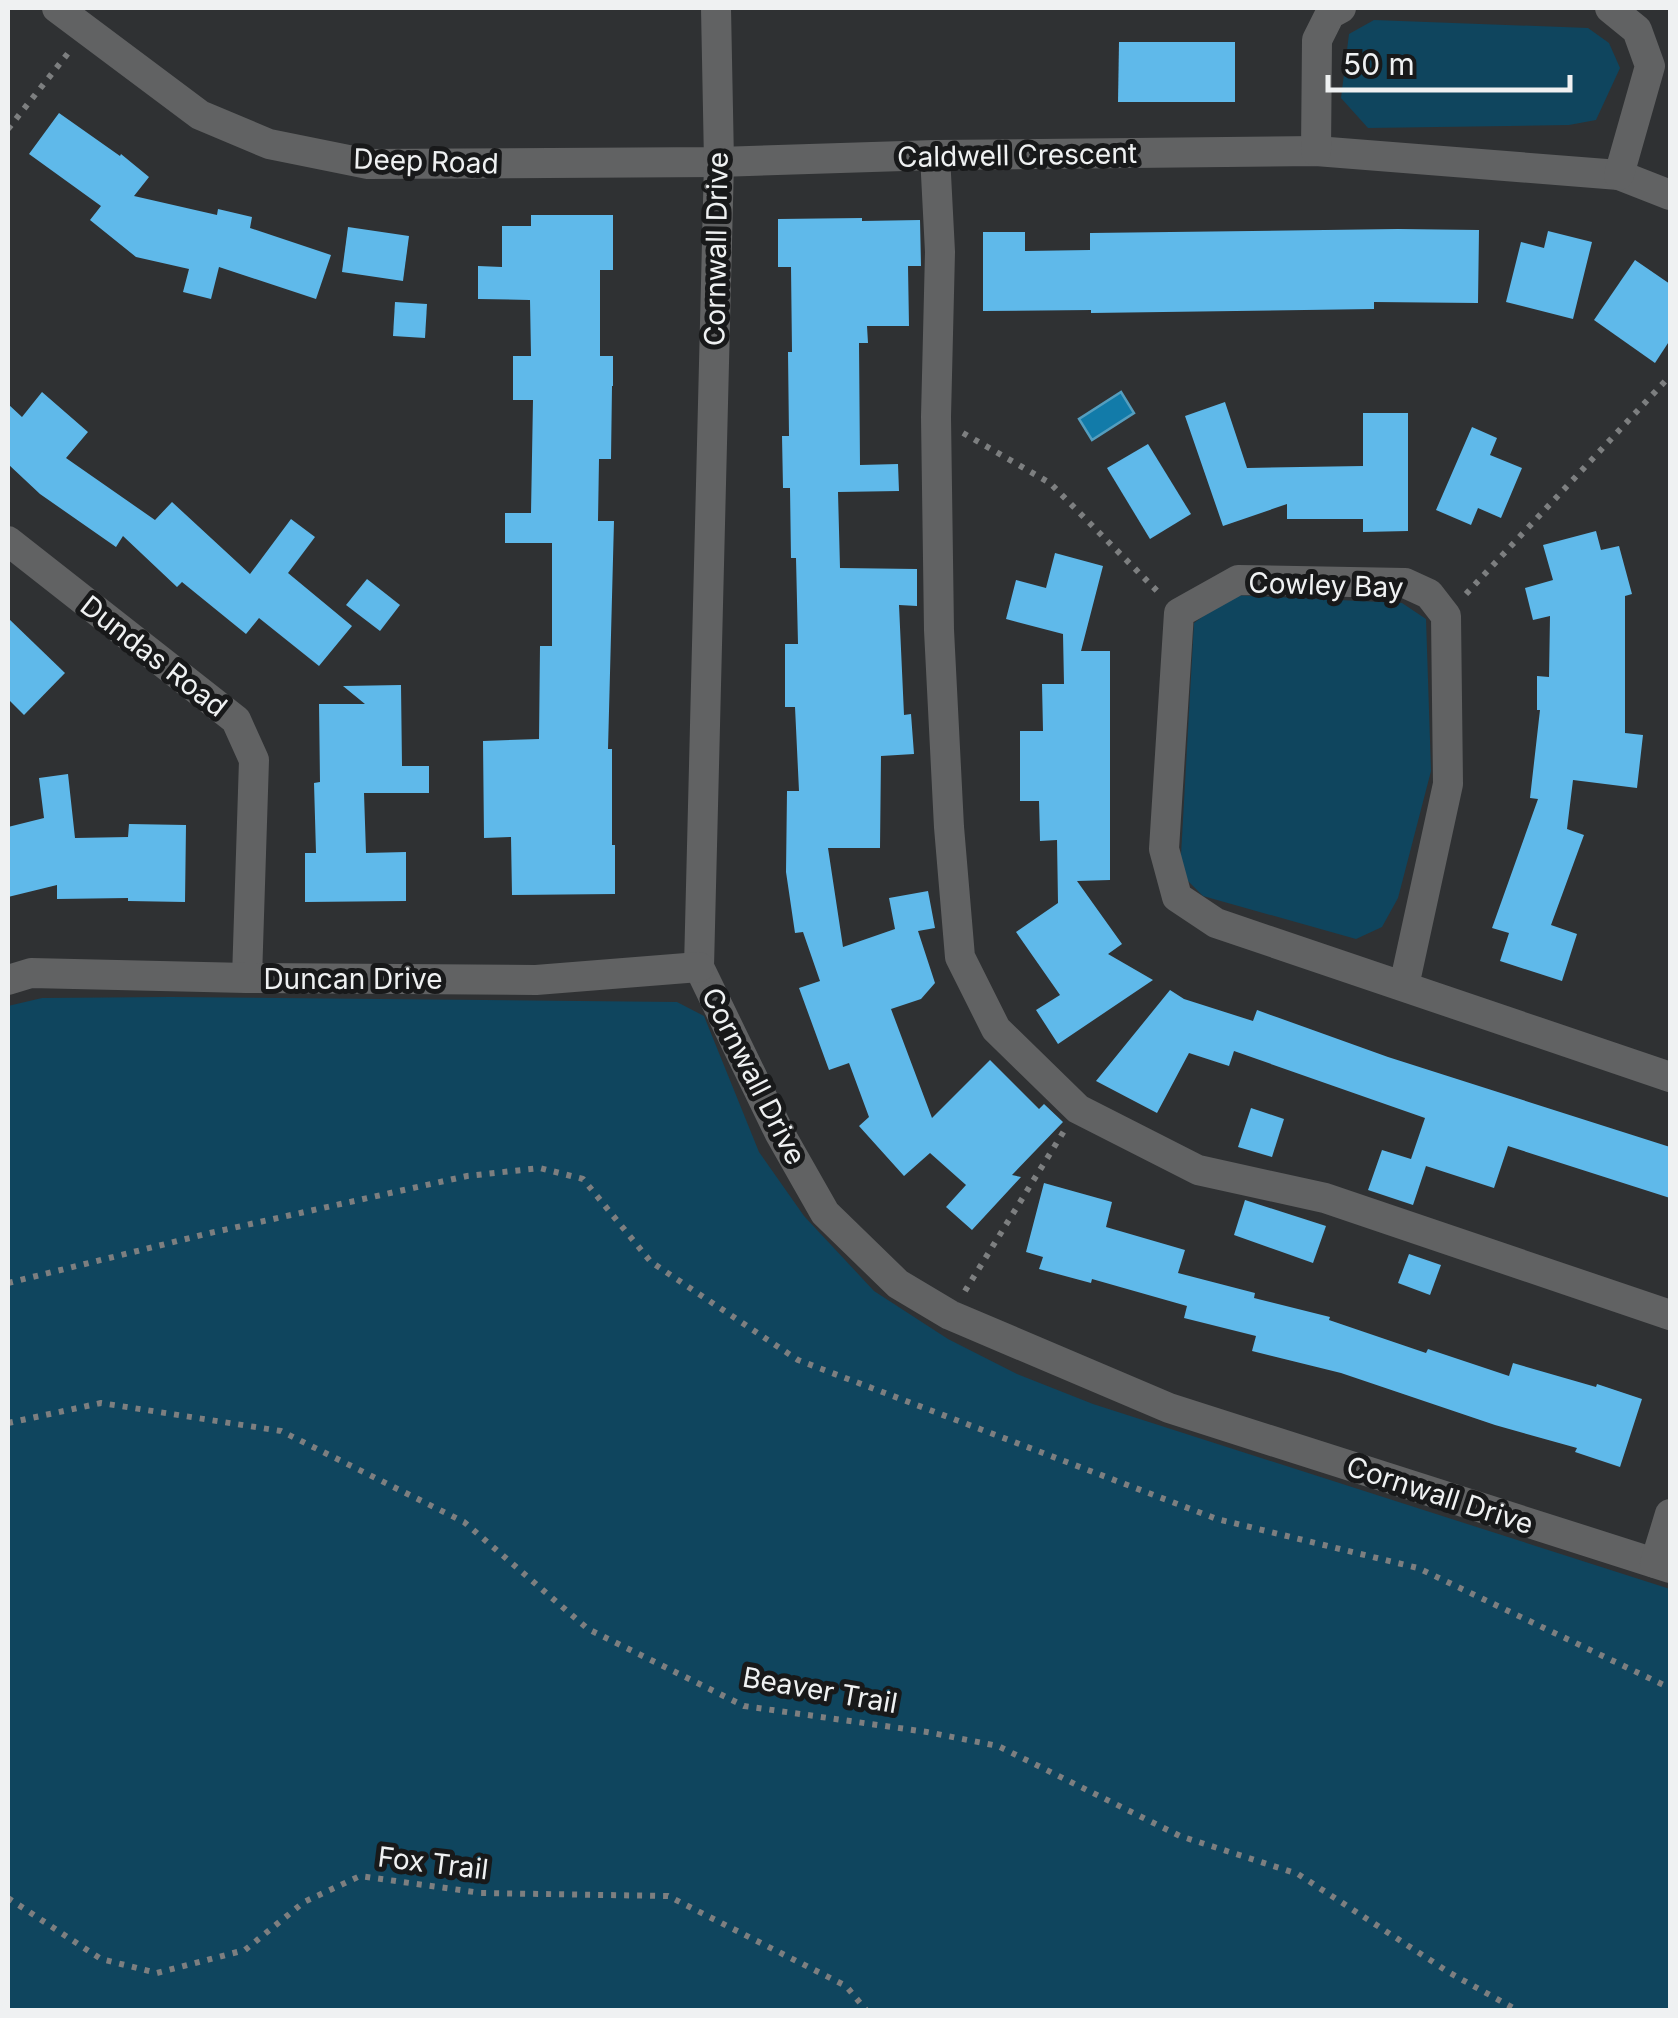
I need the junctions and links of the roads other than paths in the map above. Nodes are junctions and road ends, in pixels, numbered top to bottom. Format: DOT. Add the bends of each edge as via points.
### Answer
graph roads {
  1 [pos="57,8"];
  2 [pos="716,8"];
  3 [pos="1341,8"];
  4 [pos="1610,8"];
  5 [pos="1316,151"];
  6 [pos="935,155"];
  7 [pos="718,162"];
  8 [pos="1619,175"];
  9 [pos="1670,194"];
  10 [pos="8,541"];
  11 [pos="699,966"];
  12 [pos="247,978"];
  13 [pos="8,980"];
  14 [pos="1404,986"];
  15 [pos="1670,1077"];
  16 [pos="1670,1315"];
  17 [pos="1670,1514"];
  18 [pos="1663,1566"];
  1 -- 7 [label="street, Deep Road" via="200,115 269,144 368,164"];
  2 -- 7 [label="street, Cornwall Drive"];
  3 -- 5 [label="street" via="1330,14 1317,40"];
  4 -- 8 [label="street" via="1637,30 1650,66"];
  5 -- 6 [label="street, Caldwell Crescent"];
  5 -- 8 [label="street, Caldwell Crescent"];
  6 -- 7 [label="street, Caldwell Crescent"];
  6 -- 16 [label="street" via="939,630 949,827 960,957 996,1029 1078,1109 1198,1170 1325,1198"];
  7 -- 11 [label="street, Cornwall Drive"];
  8 -- 9 [label="street, Caldwell Crescent"];
  10 -- 12 [label="street, Dundas Road" via="236,720 254,760"];
  11 -- 12 [label="street, Duncan Drive" via="536,980"];
  11 -- 18 [label="street, Cornwall Drive" via="826,1213 898,1284 950,1315 1169,1408"];
  12 -- 13 [label="street, Duncan Drive" via="31,973"];
  14 -- 14 [label="street, Cowley Bay" via="1448,784 1446,616 1429,594 1406,583 1238,580 1179,613 1164,849 1177,897 1216,922"];
  14 -- 15 [label="street"];
  17 -- 18 [label="street"];
}
